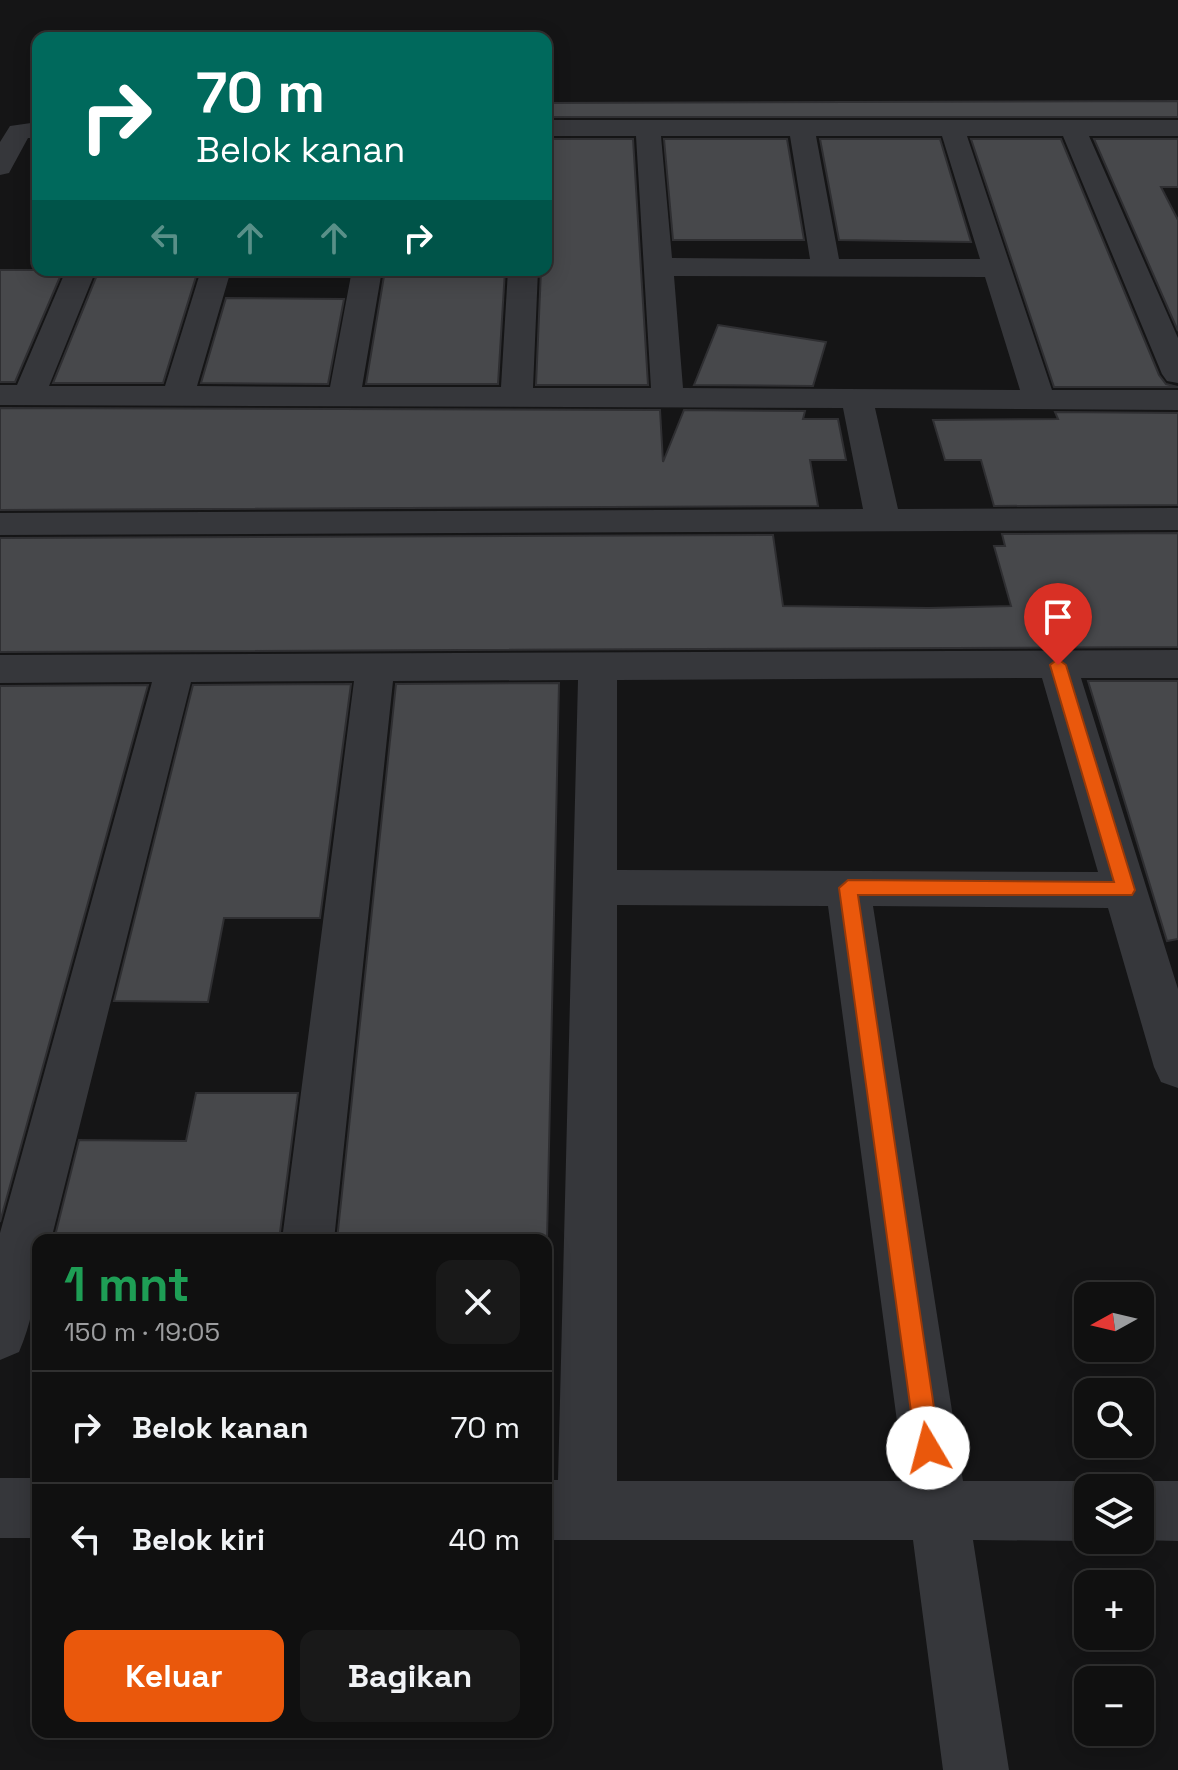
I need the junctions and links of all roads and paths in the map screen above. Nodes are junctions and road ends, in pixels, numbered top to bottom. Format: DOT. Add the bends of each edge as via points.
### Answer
graph roads {
  1 [pos="552,128"];
  2 [pos="648,128"];
  3 [pos="802,128"];
  4 [pos="952,128"];
  5 [pos="1073,128"];
  6 [pos="1178,128"];
  7 [pos="32,130"];
  8 [pos="0,167"];
  9 [pos="659,267"];
  10 [pos="826,267"];
  11 [pos="997,268"];
  12 [pos="78,276"];
  13 [pos="214,276"];
  14 [pos="366,276"];
  15 [pos="523,276"];
  16 [pos="1178,374"];
  17 [pos="14,395"];
  18 [pos="178,396"];
  19 [pos="344,396"];
  20 [pos="517,397"];
  21 [pos="668,398"];
  22 [pos="857,399"];
  23 [pos="1039,400"];
  24 [pos="1178,400"];
  25 [pos="1178,519"];
  26 [pos="883,520"];
  27 [pos="0,524"];
  28 [pos="1178,664"];
  29 [pos="1058,665"];
  30 [pos="598,666"];
  31 [pos="375,667"];
  32 [pos="175,668"];
  33 [pos="0,669"];
  34 [pos="594,887"];
  35 [pos="848,888"];
  36 [pos="1125,890"];
  37 [pos="1178,1067"];
  38 [pos="309,1234"];
  39 [pos="0,1333"];
  40 [pos="0,1508"];
  41 [pos="32,1508"];
  42 [pos="566,1510"];
  43 [pos="936,1511"];
  44 [pos="1074,1511"];
  45 [pos="1154,1511"];
  46 [pos="1178,1511"];
  47 [pos="976,1770"];
  1 -- 2 [label="street"];
  2 -- 3 [label="street"];
  2 -- 9 [label="street"];
  3 -- 4 [label="street"];
  3 -- 10 [label="street"];
  4 -- 5 [label="street"];
  4 -- 11 [label="street"];
  5 -- 6 [label="street"];
  5 -- 16 [label="street"];
  7 -- 8 [label="street" via="19,131"];
  9 -- 10 [label="street"];
  9 -- 21 [label="street"];
  10 -- 11 [label="street"];
  11 -- 23 [label="street"];
  12 -- 17 [label="street"];
  13 -- 18 [label="street"];
  14 -- 19 [label="street"];
  15 -- 20 [label="street"];
  17 -- 18 [label="street"];
  18 -- 19 [label="street"];
  19 -- 20 [label="street"];
  20 -- 21 [label="street"];
  21 -- 22 [label="street"];
  22 -- 23 [label="street"];
  22 -- 26 [label="street"];
  23 -- 24 [label="street"];
  25 -- 26 [label="street"];
  26 -- 27 [label="street"];
  28 -- 29 [label="street"];
  29 -- 30 [label="street"];
  29 -- 36 [label="street"];
  30 -- 31 [label="street"];
  30 -- 34 [label="street"];
  31 -- 32 [label="street"];
  31 -- 38 [label="street"];
  32 -- 33 [label="street"];
  32 -- 39 [label="street"];
  34 -- 35 [label="street"];
  34 -- 42 [label="street"];
  35 -- 36 [label="street"];
  35 -- 43 [label="street"];
  36 -- 37 [label="street"];
  40 -- 41 [label="street"];
  42 -- 43 [label="street"];
  43 -- 44 [label="street"];
  43 -- 47 [label="street"];
  45 -- 46 [label="street"];
}
